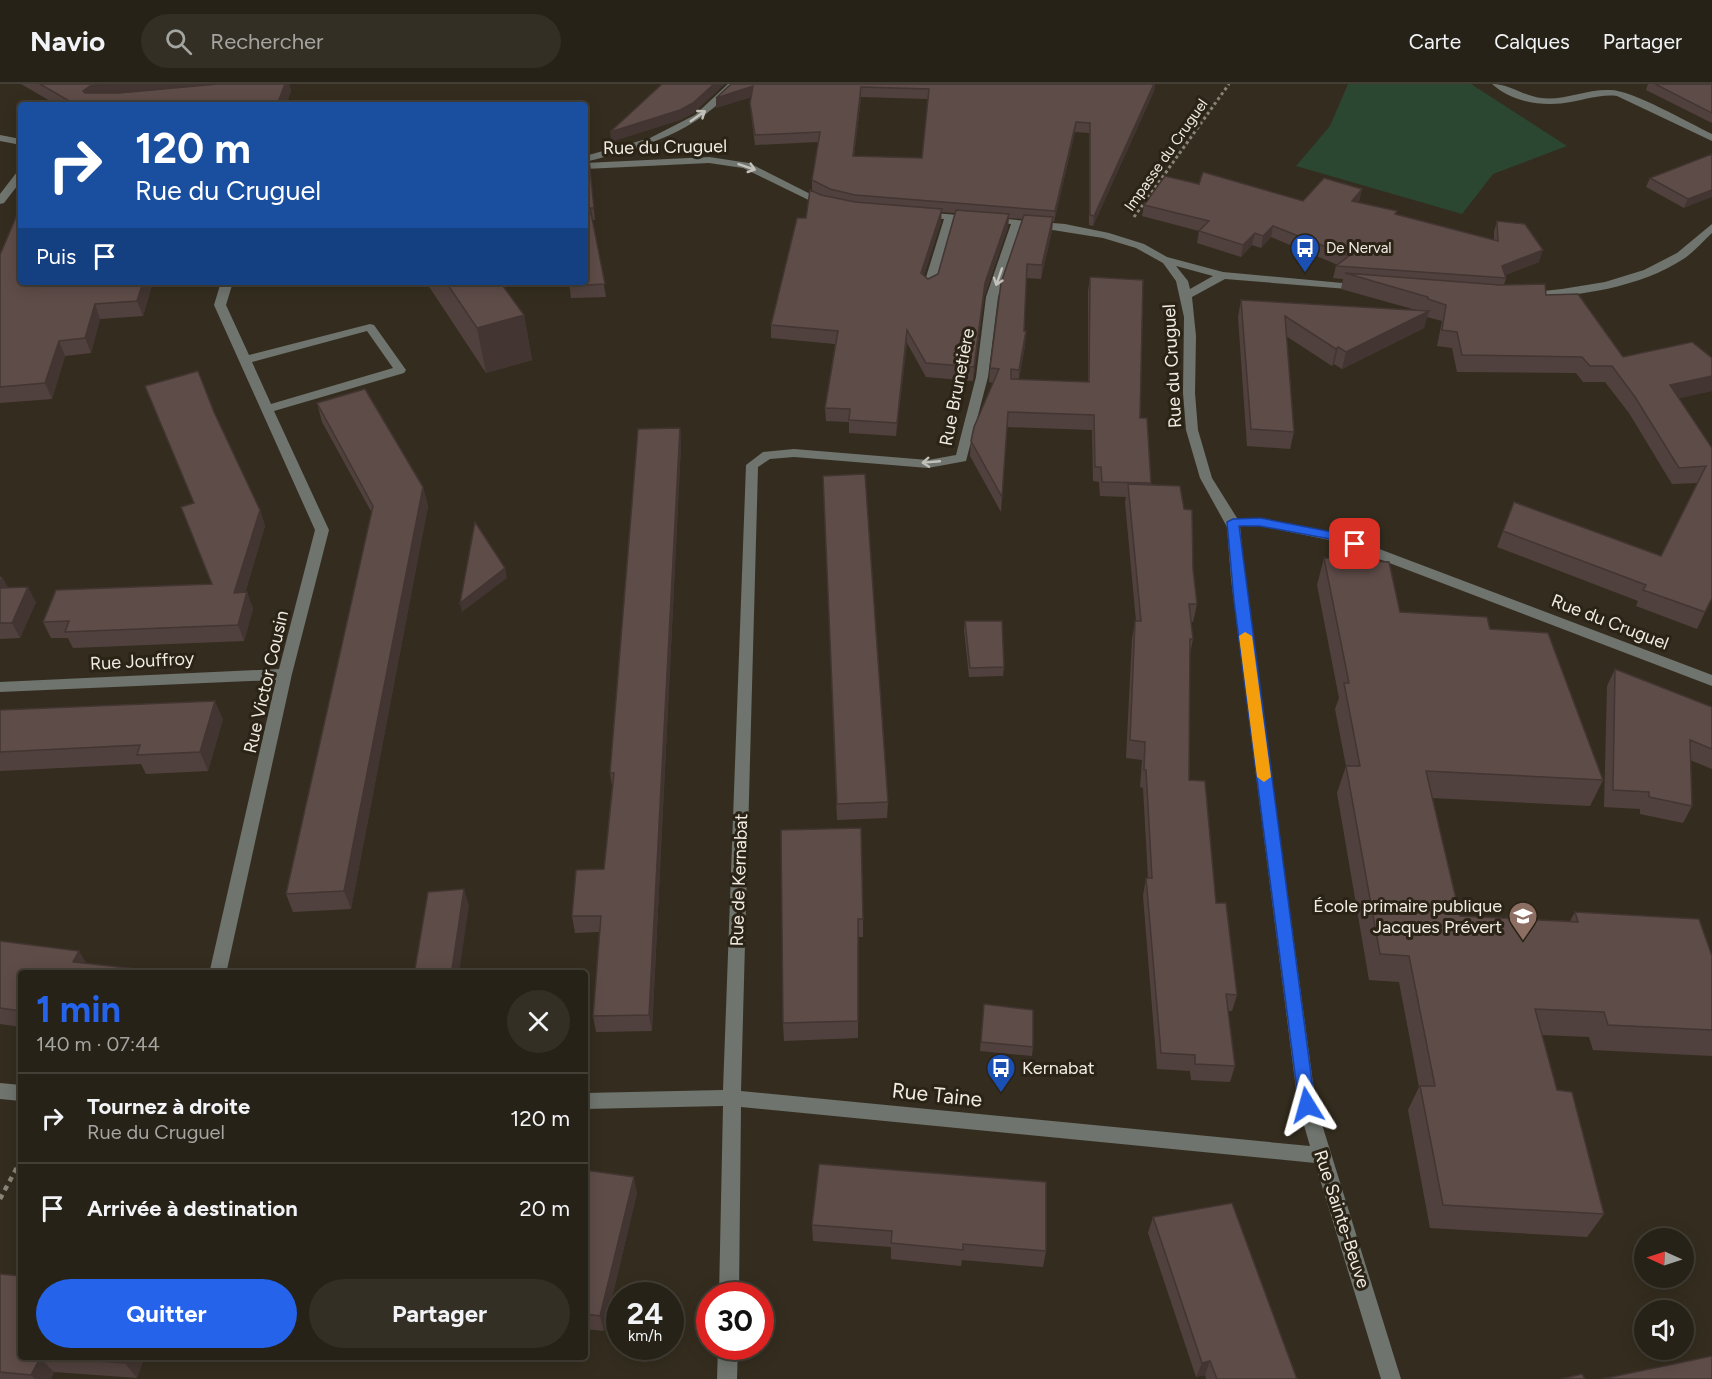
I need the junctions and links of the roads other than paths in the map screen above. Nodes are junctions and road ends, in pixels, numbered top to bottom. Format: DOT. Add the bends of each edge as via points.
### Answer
graph roads {
  1 [pos="733,84"];
  2 [pos="1497,84"];
  3 [pos="0,138"];
  4 [pos="1712,138"];
  5 [pos="18,141"];
  6 [pos="588,158"];
  7 [pos="588,166"];
  8 [pos="18,178"];
  9 [pos="0,201"];
  10 [pos="835,206"];
  11 [pos="915,214"];
  12 [pos="950,217"];
  13 [pos="1017,222"];
  14 [pos="1712,227"];
  15 [pos="1168,260"];
  16 [pos="1223,275"];
  17 [pos="226,285"];
  18 [pos="929,287"];
  19 [pos="1376,288"];
  20 [pos="1186,296"];
  21 [pos="1518,296"];
  22 [pos="245,360"];
  23 [pos="267,409"];
  24 [pos="752,465"];
  25 [pos="1233,522"];
  26 [pos="285,674"];
  27 [pos="1712,681"];
  28 [pos="0,687"];
  29 [pos="218,970"];
  30 [pos="0,1090"];
  31 [pos="18,1093"];
  32 [pos="732,1098"];
  33 [pos="588,1101"];
  34 [pos="1321,1155"];
  35 [pos="729,1282"];
  36 [pos="728,1360"];
  37 [pos="727,1379"];
  38 [pos="1391,1379"];
  6 -- 1 [label="street, one-way" via="654,140 698,117"];
  2 -- 4 [label="street" via="1517,96 1539,102 1620,94"];
  3 -- 5 [label="street"];
  7 -- 10 [label="street, Rue du Cruguel, one-way" via="709,160 745,165"];
  8 -- 9 [label="street"];
  11 -- 12 [label="street"];
  12 -- 13 [label="street"];
  12 -- 18 [label="street"];
  13 -- 15 [label="street" via="1120,238"];
  13 -- 24 [label="street, Rue Brunetière, one-way" via="992,297 981,377 962,458 928,464 794,453 767,455"];
  14 -- 21 [label="street" via="1680,256 1639,276 1582,289"];
  15 -- 16 [label="street"];
  15 -- 20 [label="street, Rue du Cruguel" via="1181,278"];
  16 -- 19 [label="street"];
  16 -- 20 [label="street"];
  17 -- 22 [label="street, Rue Victor Cousin" via="220,305"];
  20 -- 25 [label="street, Rue du Cruguel" via="1192,429 1206,477"];
  22 -- 23 [label="street, Rue Victor Cousin"];
  22 -- 23 [label="street" via="370,327 400,370"];
  23 -- 26 [label="street, Rue Victor Cousin" via="322,530"];
  24 -- 32 [label="street, Rue de Kernabat"];
  25 -- 27 [label="street, Rue du Cruguel" via="1260,522 1332,536"];
  25 -- 34 [label="street, Rue Sainte-Beuve" via="1307,1105"];
  26 -- 28 [label="street, Rue Jouffroy"];
  26 -- 29 [label="street, Rue Victor Cousin"];
  30 -- 31 [label="street"];
  32 -- 33 [label="street, Rue Taine"];
  32 -- 34 [label="street, Rue Taine"];
  32 -- 35 [label="street, Rue de Kernabat"];
  34 -- 38 [label="street, Rue Sainte-Beuve"];
  36 -- 37 [label="street"];
}
